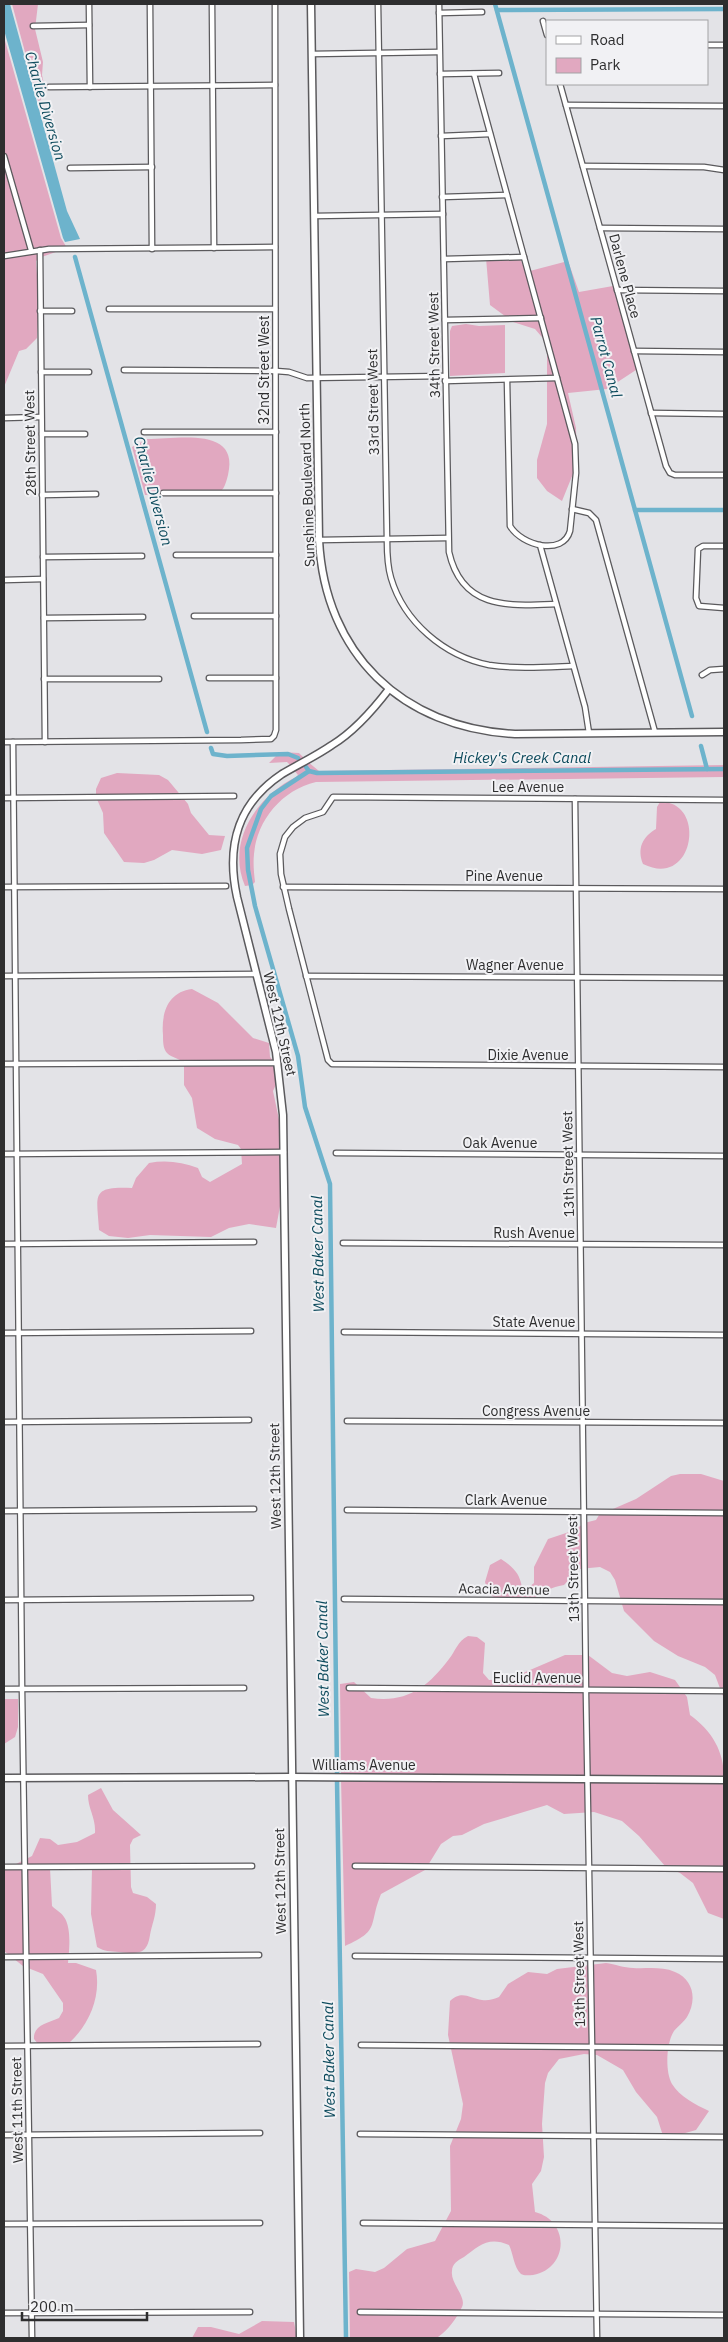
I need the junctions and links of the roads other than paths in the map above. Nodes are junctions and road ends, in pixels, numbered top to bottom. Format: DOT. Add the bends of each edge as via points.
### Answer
graph roads {
  1 [pos="89,4"];
  2 [pos="150,4"];
  3 [pos="212,4"];
  4 [pos="275,4"];
  5 [pos="311,4"];
  6 [pos="378,4"];
  7 [pos="439,4"];
  8 [pos="439,12"];
  9 [pos="482,12"];
  10 [pos="543,21"];
  11 [pos="89,25"];
  12 [pos="32,26"];
  13 [pos="546,32"];
  14 [pos="708,45"];
  15 [pos="724,45"];
  16 [pos="440,52"];
  17 [pos="378,53"];
  18 [pos="312,54"];
  19 [pos="499,73"];
  20 [pos="440,74"];
  21 [pos="474,74"];
  22 [pos="212,85"];
  23 [pos="275,85"];
  24 [pos="560,85"];
  25 [pos="151,86"];
  26 [pos="49,87"];
  27 [pos="90,87"];
  28 [pos="566,105"];
  29 [pos="724,106"];
  30 [pos="490,134"];
  31 [pos="442,136"];
  32 [pos="4,156"];
  33 [pos="583,166"];
  34 [pos="152,167"];
  35 [pos="70,168"];
  36 [pos="724,170"];
  37 [pos="11,182"];
  38 [pos="4,183"];
  39 [pos="507,195"];
  40 [pos="442,197"];
  41 [pos="381,214"];
  42 [pos="443,214"];
  43 [pos="314,216"];
  44 [pos="600,228"];
  45 [pos="724,229"];
  46 [pos="275,247"];
  47 [pos="152,248"];
  48 [pos="214,248"];
  49 [pos="31,250"];
  50 [pos="40,250"];
  51 [pos="4,256"];
  52 [pos="524,257"];
  53 [pos="444,259"];
  54 [pos="617,290"];
  55 [pos="724,291"];
  56 [pos="275,308"];
  57 [pos="109,309"];
  58 [pos="40,311"];
  59 [pos="72,311"];
  60 [pos="541,318"];
  61 [pos="445,320"];
  62 [pos="634,351"];
  63 [pos="724,352"];
  64 [pos="124,370"];
  65 [pos="276,370"];
  66 [pos="41,372"];
  67 [pos="89,372"];
  68 [pos="384,377"];
  69 [pos="317,378"];
  70 [pos="557,378"];
  71 [pos="446,379"];
  72 [pos="507,380"];
  73 [pos="651,413"];
  74 [pos="724,414"];
  75 [pos="4,418"];
  76 [pos="42,418"];
  77 [pos="144,432"];
  78 [pos="276,432"];
  79 [pos="42,434"];
  80 [pos="84,434"];
  81 [pos="724,475"];
  82 [pos="163,493"];
  83 [pos="276,493"];
  84 [pos="96,494"];
  85 [pos="42,495"];
  86 [pos="572,509"];
  87 [pos="448,538"];
  88 [pos="320,540"];
  89 [pos="387,540"];
  90 [pos="540,545"];
  91 [pos="724,546"];
  92 [pos="176,555"];
  93 [pos="276,555"];
  94 [pos="142,556"];
  95 [pos="43,557"];
  96 [pos="43,579"];
  97 [pos="4,580"];
  98 [pos="556,604"];
  99 [pos="724,608"];
  100 [pos="194,616"];
  101 [pos="276,616"];
  102 [pos="143,617"];
  103 [pos="44,618"];
  104 [pos="573,666"];
  105 [pos="724,669"];
  106 [pos="702,675"];
  107 [pos="209,678"];
  108 [pos="276,678"];
  109 [pos="44,679"];
  110 [pos="159,679"];
  111 [pos="389,689"];
  112 [pos="655,732"];
  113 [pos="724,732"];
  114 [pos="590,733"];
  115 [pos="4,742"];
  116 [pos="12,742"];
  117 [pos="45,742"];
  118 [pos="234,796"];
  119 [pos="13,797"];
  120 [pos="4,798"];
  121 [pos="575,799"];
  122 [pos="724,800"];
  123 [pos="226,886"];
  124 [pos="4,887"];
  125 [pos="14,887"];
  126 [pos="284,887"];
  127 [pos="576,888"];
  128 [pos="724,889"];
  129 [pos="256,974"];
  130 [pos="4,976"];
  131 [pos="15,976"];
  132 [pos="306,976"];
  133 [pos="577,977"];
  134 [pos="724,978"];
  135 [pos="278,1063"];
  136 [pos="4,1064"];
  137 [pos="16,1064"];
  138 [pos="578,1066"];
  139 [pos="724,1067"];
  140 [pos="284,1152"];
  141 [pos="336,1153"];
  142 [pos="4,1154"];
  143 [pos="17,1154"];
  144 [pos="579,1155"];
  145 [pos="724,1156"];
  146 [pos="254,1242"];
  147 [pos="343,1243"];
  148 [pos="4,1244"];
  149 [pos="17,1244"];
  150 [pos="581,1244"];
  151 [pos="724,1245"];
  152 [pos="251,1331"];
  153 [pos="18,1332"];
  154 [pos="344,1332"];
  155 [pos="4,1333"];
  156 [pos="582,1333"];
  157 [pos="724,1335"];
  158 [pos="249,1420"];
  159 [pos="347,1421"];
  160 [pos="4,1422"];
  161 [pos="19,1422"];
  162 [pos="583,1422"];
  163 [pos="724,1424"];
  164 [pos="254,1509"];
  165 [pos="20,1510"];
  166 [pos="347,1510"];
  167 [pos="4,1511"];
  168 [pos="584,1512"];
  169 [pos="724,1513"];
  170 [pos="251,1598"];
  171 [pos="344,1599"];
  172 [pos="4,1600"];
  173 [pos="21,1600"];
  174 [pos="584,1601"];
  175 [pos="724,1602"];
  176 [pos="244,1688"];
  177 [pos="349,1688"];
  178 [pos="4,1689"];
  179 [pos="22,1689"];
  180 [pos="586,1690"];
  181 [pos="724,1691"];
  182 [pos="291,1777"];
  183 [pos="4,1778"];
  184 [pos="23,1778"];
  185 [pos="587,1779"];
  186 [pos="724,1780"];
  187 [pos="252,1866"];
  188 [pos="355,1866"];
  189 [pos="4,1867"];
  190 [pos="25,1867"];
  191 [pos="588,1868"];
  192 [pos="724,1870"];
  193 [pos="259,1955"];
  194 [pos="4,1956"];
  195 [pos="26,1956"];
  196 [pos="355,1956"];
  197 [pos="590,1957"];
  198 [pos="724,1958"];
  199 [pos="258,2044"];
  200 [pos="361,2045"];
  201 [pos="4,2046"];
  202 [pos="28,2046"];
  203 [pos="592,2047"];
  204 [pos="724,2048"];
  205 [pos="260,2133"];
  206 [pos="28,2134"];
  207 [pos="360,2134"];
  208 [pos="4,2135"];
  209 [pos="593,2136"];
  210 [pos="724,2137"];
  211 [pos="260,2223"];
  212 [pos="363,2223"];
  213 [pos="4,2224"];
  214 [pos="30,2224"];
  215 [pos="595,2225"];
  216 [pos="724,2226"];
  217 [pos="250,2312"];
  218 [pos="360,2312"];
  219 [pos="4,2313"];
  220 [pos="32,2313"];
  221 [pos="596,2314"];
  222 [pos="724,2315"];
  223 [pos="32,2338"];
  224 [pos="300,2338"];
  225 [pos="597,2338"];
  1 -- 11 [label="street"];
  2 -- 25 [label="street"];
  3 -- 22 [label="street"];
  4 -- 23 [label="street, 32nd Street West"];
  5 -- 18 [label="street, Sunshine Boulevard North"];
  6 -- 17 [label="street, 33rd Street West"];
  7 -- 8 [label="street, 34th Street West"];
  8 -- 9 [label="street"];
  8 -- 16 [label="street, 34th Street West"];
  10 -- 13 [label="street"];
  11 -- 12 [label="street"];
  11 -- 27 [label="street"];
  14 -- 15 [label="street"];
  16 -- 17 [label="street"];
  16 -- 20 [label="street, 34th Street West"];
  17 -- 18 [label="street"];
  17 -- 41 [label="street, 33rd Street West"];
  18 -- 43 [label="street, Sunshine Boulevard North"];
  19 -- 21 [label="street"];
  20 -- 21 [label="street"];
  20 -- 31 [label="street, 34th Street West"];
  21 -- 30 [label="street"];
  22 -- 23 [label="street"];
  22 -- 25 [label="street"];
  22 -- 48 [label="street"];
  23 -- 46 [label="street, 32nd Street West"];
  24 -- 28 [label="street, Darlene Place"];
  25 -- 27 [label="street"];
  25 -- 34 [label="street"];
  26 -- 27 [label="street"];
  28 -- 29 [label="street"];
  28 -- 33 [label="street, Darlene Place"];
  30 -- 31 [label="street"];
  30 -- 39 [label="street"];
  31 -- 40 [label="street, 34th Street West"];
  32 -- 37 [label="street"];
  33 -- 36 [label="street"];
  33 -- 44 [label="street, Darlene Place"];
  34 -- 35 [label="street"];
  34 -- 47 [label="street"];
  37 -- 38 [label="street"];
  37 -- 49 [label="street"];
  39 -- 40 [label="street"];
  39 -- 52 [label="street"];
  40 -- 42 [label="street, 34th Street West"];
  41 -- 42 [label="street"];
  41 -- 43 [label="street"];
  41 -- 68 [label="street, 33rd Street West"];
  42 -- 53 [label="street, 34th Street West"];
  43 -- 69 [label="street, Sunshine Boulevard North"];
  44 -- 45 [label="street"];
  44 -- 54 [label="street, Darlene Place"];
  46 -- 48 [label="street"];
  46 -- 56 [label="street, 32nd Street West"];
  47 -- 48 [label="street"];
  47 -- 50 [label="street"];
  49 -- 50 [label="street"];
  49 -- 51 [label="street"];
  50 -- 58 [label="street, 28th Street West"];
  52 -- 53 [label="street"];
  52 -- 60 [label="street"];
  53 -- 61 [label="street, 34th Street West"];
  54 -- 55 [label="street"];
  54 -- 62 [label="street, Darlene Place"];
  56 -- 57 [label="street"];
  56 -- 65 [label="street, 32nd Street West"];
  58 -- 59 [label="street"];
  58 -- 66 [label="street, 28th Street West"];
  60 -- 61 [label="street"];
  60 -- 70 [label="street"];
  61 -- 71 [label="street, 34th Street West"];
  62 -- 63 [label="street"];
  62 -- 73 [label="street, Darlene Place"];
  64 -- 65 [label="street"];
  65 -- 69 [label="street" via="302,378"];
  65 -- 78 [label="street, 32nd Street West"];
  66 -- 67 [label="street"];
  66 -- 76 [label="street, 28th Street West"];
  68 -- 69 [label="street"];
  68 -- 71 [label="street"];
  68 -- 89 [label="street, 33rd Street West"];
  69 -- 88 [label="street, Sunshine Boulevard North"];
  70 -- 72 [label="street"];
  70 -- 86 [label="street" via="575,444"];
  71 -- 72 [label="street"];
  71 -- 87 [label="street, 34th Street West"];
  72 -- 90 [label="street" via="509,522 522,539"];
  73 -- 74 [label="street"];
  73 -- 81 [label="street, Darlene Place" via="670,473"];
  75 -- 76 [label="street"];
  76 -- 79 [label="street, 28th Street West"];
  77 -- 78 [label="street"];
  78 -- 83 [label="street, 32nd Street West"];
  79 -- 80 [label="street"];
  79 -- 85 [label="street, 28th Street West"];
  82 -- 83 [label="street"];
  83 -- 93 [label="street, 32nd Street West"];
  84 -- 85 [label="street"];
  85 -- 95 [label="street, 28th Street West"];
  86 -- 90 [label="street" via="570,531 565,540"];
  86 -- 112 [label="street" via="589,513 596,520"];
  87 -- 89 [label="street"];
  87 -- 98 [label="street, 34th Street West" via="450,558 458,576 479,596 506,605"];
  88 -- 89 [label="street"];
  88 -- 111 [label="street, Sunshine Boulevard North" via="324,582 336,620 355,653"];
  89 -- 104 [label="street, 33rd Street West" via="390,572 399,596 418,625 442,646 462,657 490,665"];
  90 -- 98 [label="street"];
  91 -- 99 [label="street" via="698,549 696,598 700,606"];
  92 -- 93 [label="street"];
  93 -- 101 [label="street, 32nd Street West"];
  94 -- 95 [label="street"];
  95 -- 96 [label="street, 28th Street West"];
  96 -- 97 [label="street"];
  96 -- 103 [label="street, 28th Street West"];
  98 -- 104 [label="street"];
  100 -- 101 [label="street"];
  101 -- 108 [label="street, 32nd Street West"];
  102 -- 103 [label="street"];
  103 -- 109 [label="street, 28th Street West"];
  104 -- 114 [label="street"];
  105 -- 106 [label="street" via="710,670"];
  107 -- 108 [label="street"];
  108 -- 117 [label="street, 32nd Street West" via="274,736 271,739"];
  109 -- 110 [label="street"];
  109 -- 117 [label="street, 28th Street West"];
  111 -- 114 [label="street, Sunshine Boulevard North" via="436,718 475,730 515,734"];
  111 -- 129 [label="street, West 12th Street" via="342,739 267,786 242,818 233,845 232,867"];
  112 -- 113 [label="street, Sunshine Boulevard North"];
  112 -- 114 [label="street, Sunshine Boulevard North"];
  115 -- 116 [label="street"];
  116 -- 117 [label="street"];
  116 -- 119 [label="street, West 11th Street"];
  118 -- 119 [label="street"];
  119 -- 120 [label="street"];
  119 -- 125 [label="street, West 11th Street"];
  121 -- 122 [label="street, Lee Avenue"];
  121 -- 126 [label="street, Lee Avenue" via="333,797 323,812 298,822 285,837 280,854"];
  121 -- 127 [label="street, 13th Street West"];
  123 -- 125 [label="street"];
  124 -- 125 [label="street"];
  125 -- 131 [label="street, West 11th Street"];
  126 -- 127 [label="street, Pine Avenue"];
  126 -- 132 [label="street"];
  127 -- 128 [label="street, Pine Avenue"];
  127 -- 133 [label="street, 13th Street West"];
  129 -- 131 [label="street"];
  129 -- 135 [label="street, West 12th Street"];
  130 -- 131 [label="street"];
  131 -- 137 [label="street, West 11th Street"];
  132 -- 133 [label="street, Wagner Avenue"];
  132 -- 138 [label="street, Dixie Avenue" via="328,1060 332,1064"];
  133 -- 134 [label="street, Wagner Avenue"];
  133 -- 138 [label="street, 13th Street West"];
  135 -- 137 [label="street"];
  135 -- 140 [label="street, West 12th Street"];
  136 -- 137 [label="street"];
  137 -- 143 [label="street, West 11th Street"];
  138 -- 139 [label="street, Dixie Avenue"];
  138 -- 144 [label="street, 13th Street West"];
  140 -- 143 [label="street"];
  140 -- 182 [label="street, West 12th Street"];
  141 -- 144 [label="street, Oak Avenue"];
  142 -- 143 [label="street"];
  143 -- 149 [label="street, West 11th Street"];
  144 -- 145 [label="street, Oak Avenue"];
  144 -- 150 [label="street, 13th Street West"];
  146 -- 149 [label="street"];
  147 -- 150 [label="street, Rush Avenue"];
  148 -- 149 [label="street"];
  149 -- 153 [label="street, West 11th Street"];
  150 -- 151 [label="street, Rush Avenue"];
  150 -- 156 [label="street, 13th Street West"];
  152 -- 153 [label="street"];
  153 -- 155 [label="street"];
  153 -- 161 [label="street, West 11th Street"];
  154 -- 156 [label="street, State Avenue"];
  156 -- 157 [label="street, State Avenue"];
  156 -- 162 [label="street, 13th Street West"];
  158 -- 161 [label="street"];
  159 -- 162 [label="street, Congress Avenue"];
  160 -- 161 [label="street"];
  161 -- 165 [label="street, West 11th Street"];
  162 -- 163 [label="street, Congress Avenue"];
  162 -- 168 [label="street, 13th Street West"];
  164 -- 165 [label="street"];
  165 -- 167 [label="street"];
  165 -- 173 [label="street, West 11th Street"];
  166 -- 168 [label="street, Clark Avenue"];
  168 -- 169 [label="street, Clark Avenue"];
  168 -- 174 [label="street, 13th Street West"];
  170 -- 173 [label="street"];
  171 -- 174 [label="street, Acacia Avenue"];
  172 -- 173 [label="street"];
  173 -- 179 [label="street, West 11th Street"];
  174 -- 175 [label="street, Acacia Avenue"];
  174 -- 180 [label="street, 13th Street West"];
  176 -- 179 [label="street"];
  177 -- 180 [label="street, Euclid Avenue"];
  178 -- 179 [label="street"];
  179 -- 184 [label="street, West 11th Street"];
  180 -- 181 [label="street, Euclid Avenue"];
  180 -- 185 [label="street, 13th Street West"];
  182 -- 184 [label="street, Williams Avenue"];
  182 -- 185 [label="street, Williams Avenue"];
  182 -- 224 [label="street, West 12th Street"];
  183 -- 184 [label="street, Williams Avenue"];
  184 -- 190 [label="street, West 11th Street"];
  185 -- 186 [label="street, Williams Avenue"];
  185 -- 191 [label="street, 13th Street West"];
  187 -- 190 [label="street"];
  188 -- 191 [label="street"];
  189 -- 190 [label="street"];
  190 -- 195 [label="street, West 11th Street"];
  191 -- 192 [label="street"];
  191 -- 197 [label="street, 13th Street West"];
  193 -- 195 [label="street"];
  194 -- 195 [label="street"];
  195 -- 202 [label="street, West 11th Street"];
  196 -- 197 [label="street"];
  197 -- 198 [label="street"];
  197 -- 203 [label="street, 13th Street West"];
  199 -- 202 [label="street"];
  200 -- 203 [label="street"];
  201 -- 202 [label="street"];
  202 -- 206 [label="street, West 11th Street"];
  203 -- 204 [label="street"];
  203 -- 209 [label="street, 13th Street West"];
  205 -- 206 [label="street"];
  206 -- 208 [label="street"];
  206 -- 214 [label="street, West 11th Street"];
  207 -- 209 [label="street"];
  209 -- 210 [label="street"];
  209 -- 215 [label="street, 13th Street West"];
  211 -- 214 [label="street"];
  212 -- 215 [label="street"];
  213 -- 214 [label="street"];
  214 -- 220 [label="street, West 11th Street"];
  215 -- 216 [label="street"];
  215 -- 221 [label="street, 13th Street West"];
  217 -- 220 [label="street"];
  218 -- 221 [label="street"];
  219 -- 220 [label="street"];
  220 -- 223 [label="street, West 11th Street"];
  221 -- 222 [label="street"];
  221 -- 225 [label="street, 13th Street West"];
}
